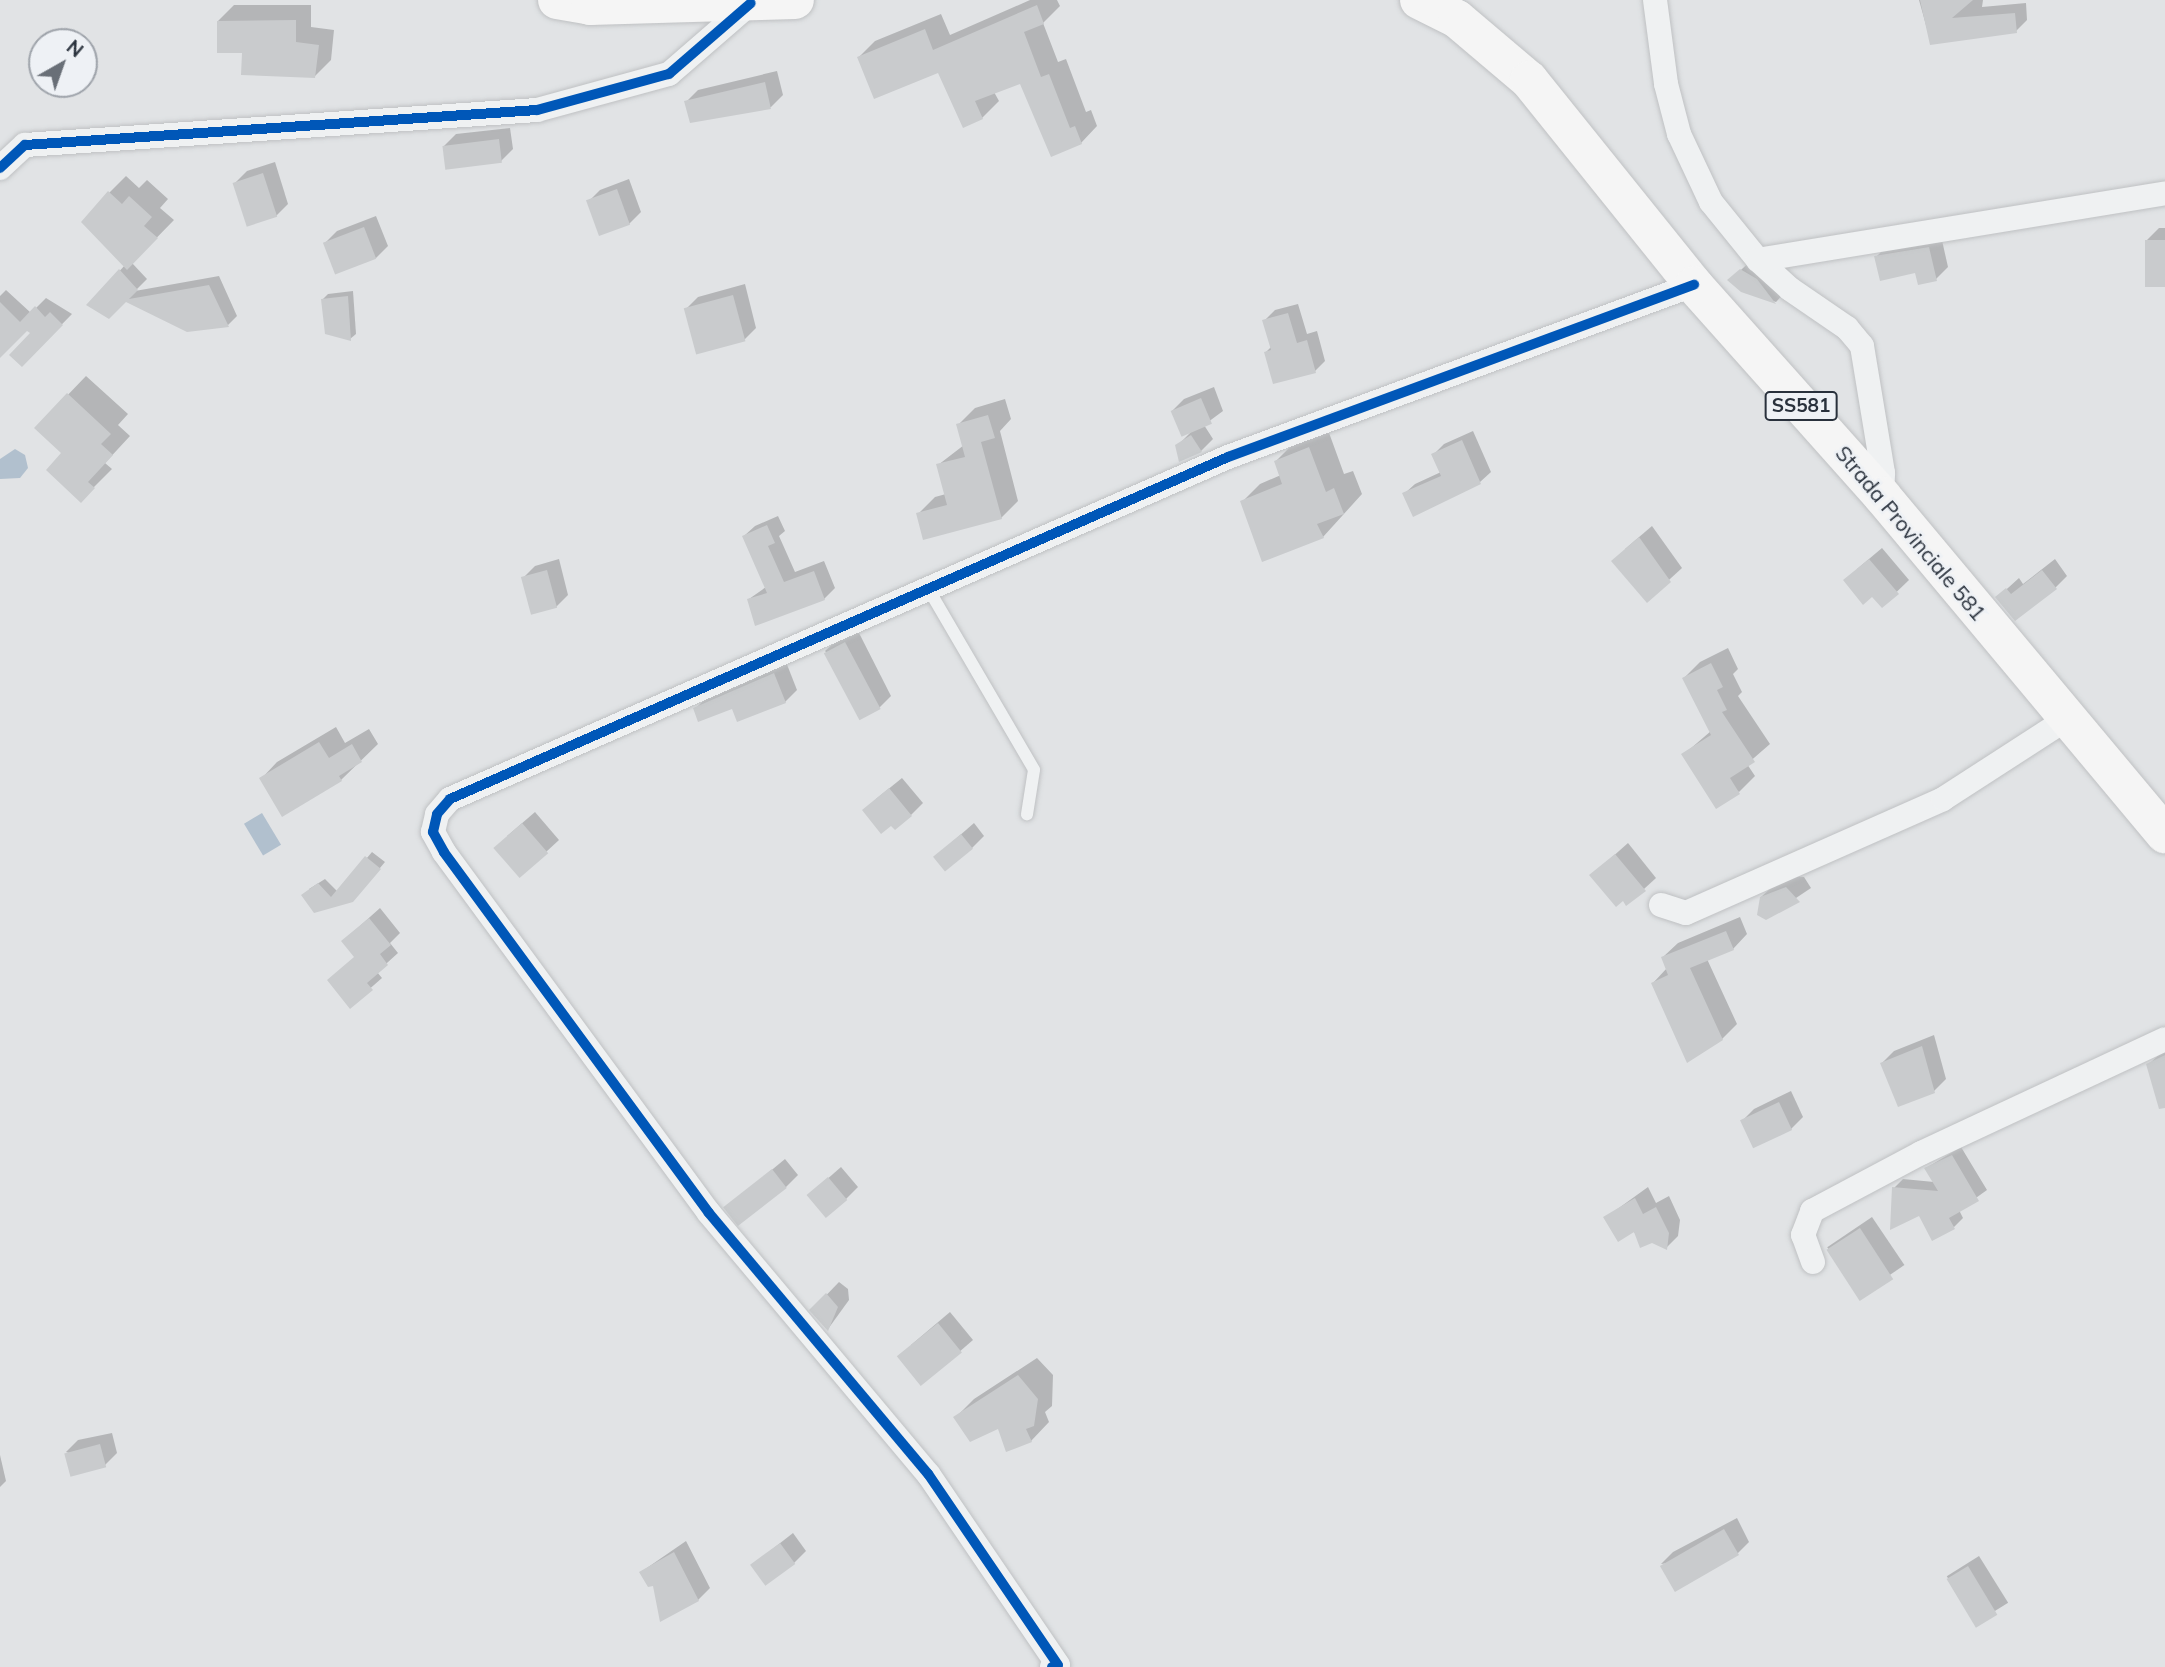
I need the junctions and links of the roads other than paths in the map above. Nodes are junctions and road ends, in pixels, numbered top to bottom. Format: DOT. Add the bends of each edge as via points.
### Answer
graph roads {
  1 [pos="557,0"];
  2 [pos="795,0"];
  3 [pos="1419,0"];
  4 [pos="1655,0"];
  5 [pos="751,3"];
  6 [pos="0,168"];
  7 [pos="2165,193"];
  8 [pos="1758,260"];
  9 [pos="1694,285"];
  10 [pos="1882,496"];
  11 [pos="929,590"];
  12 [pos="2065,720"];
  13 [pos="1027,814"];
  14 [pos="2165,834"];
  15 [pos="1661,905"];
  16 [pos="2165,1039"];
  17 [pos="1813,1262"];
  18 [pos="1052,1667"];
  1 -- 5 [label="main road" via="590,6"];
  2 -- 5 [label="main road"];
  3 -- 9 [label="main road, Strada Provinciale 581 / SS581" via="1457,19 1529,80"];
  4 -- 8 [label="street" via="1666,84 1679,135 1711,202"];
  5 -- 6 [label="street" via="669,74 537,110 25,145"];
  7 -- 8 [label="street"];
  8 -- 10 [label="street" via="1790,289 1847,328 1863,346 1884,472"];
  9 -- 10 [label="main road, Strada Provinciale 581 / SS581"];
  9 -- 11 [label="street" via="1228,457"];
  10 -- 12 [label="main road, Strada Provinciale 581 / SS581"];
  11 -- 13 [label="lane" via="1034,770"];
  11 -- 18 [label="street" via="450,799 437,814 433,832 709,1213 928,1474 1058,1665"];
  12 -- 14 [label="main road, Strada Provinciale 581 / SS581"];
  12 -- 15 [label="street" via="1943,799 1686,913"];
  16 -- 17 [label="street" via="1921,1153 1812,1211 1803,1235"];
}
